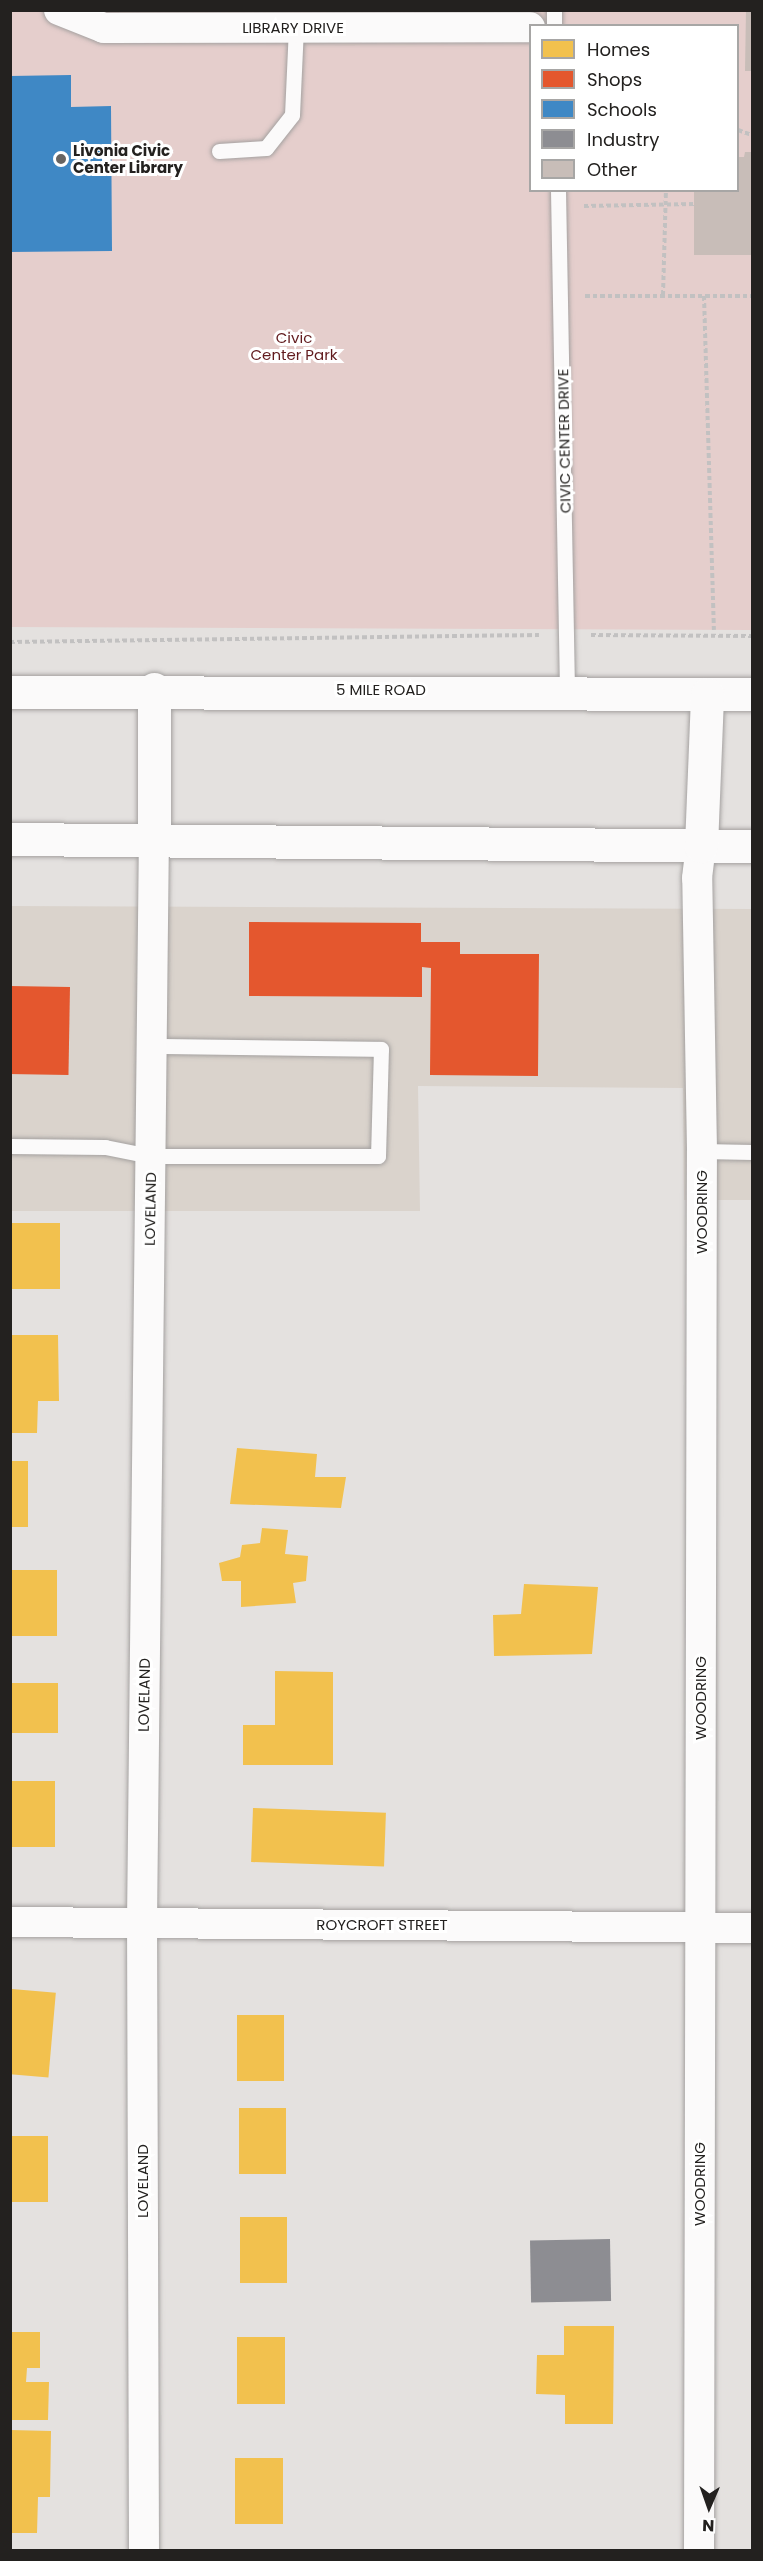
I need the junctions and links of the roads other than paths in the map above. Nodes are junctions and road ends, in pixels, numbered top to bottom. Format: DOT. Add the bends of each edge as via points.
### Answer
graph roads {
  1 [pos="59,10"];
  2 [pos="296,27"];
  3 [pos="529,27"];
  4 [pos="219,151"];
  5 [pos="558,192"];
  6 [pos="153,688"];
  7 [pos="567,691"];
  8 [pos="10,692"];
  9 [pos="707,694"];
  10 [pos="753,694"];
  11 [pos="10,839"];
  12 [pos="154,839"];
  13 [pos="701,846"];
  14 [pos="753,846"];
  15 [pos="152,1046"];
  16 [pos="10,1146"];
  17 [pos="702,1151"];
  18 [pos="753,1152"];
  19 [pos="150,1155"];
  20 [pos="10,1922"];
  21 [pos="142,1923"];
  22 [pos="700,1927"];
  23 [pos="753,1928"];
  24 [pos="144,2550"];
  25 [pos="699,2550"];
  1 -- 2 [label="street, LIBRARY DRIVE" via="104,28"];
  2 -- 3 [label="street, LIBRARY DRIVE"];
  2 -- 4 [label="lane" via="292,115 266,147"];
  5 -- 7 [label="lane, CIVIC CENTER DRIVE"];
  6 -- 7 [label="main road, 5 MILE ROAD"];
  6 -- 8 [label="main road, 5 MILE ROAD"];
  6 -- 12 [label="main road"];
  7 -- 9 [label="main road, 5 MILE ROAD"];
  9 -- 10 [label="main road, 5 MILE ROAD"];
  9 -- 13 [label="main road"];
  11 -- 12 [label="main road"];
  12 -- 13 [label="main road"];
  12 -- 15 [label="street, LOVELAND"];
  13 -- 14 [label="main road"];
  13 -- 17 [label="street, WOODRING" via="697,878"];
  15 -- 19 [label="street, LOVELAND"];
  15 -- 19 [label="lane" via="381,1049 378,1156"];
  16 -- 19 [label="lane" via="105,1147"];
  17 -- 18 [label="lane"];
  17 -- 22 [label="street, WOODRING"];
  19 -- 21 [label="street, LOVELAND"];
  20 -- 21 [label="street, ROYCROFT STREET"];
  21 -- 22 [label="street, ROYCROFT STREET"];
  21 -- 24 [label="street, LOVELAND"];
  22 -- 23 [label="street, ROYCROFT STREET"];
  22 -- 25 [label="street, WOODRING"];
}
